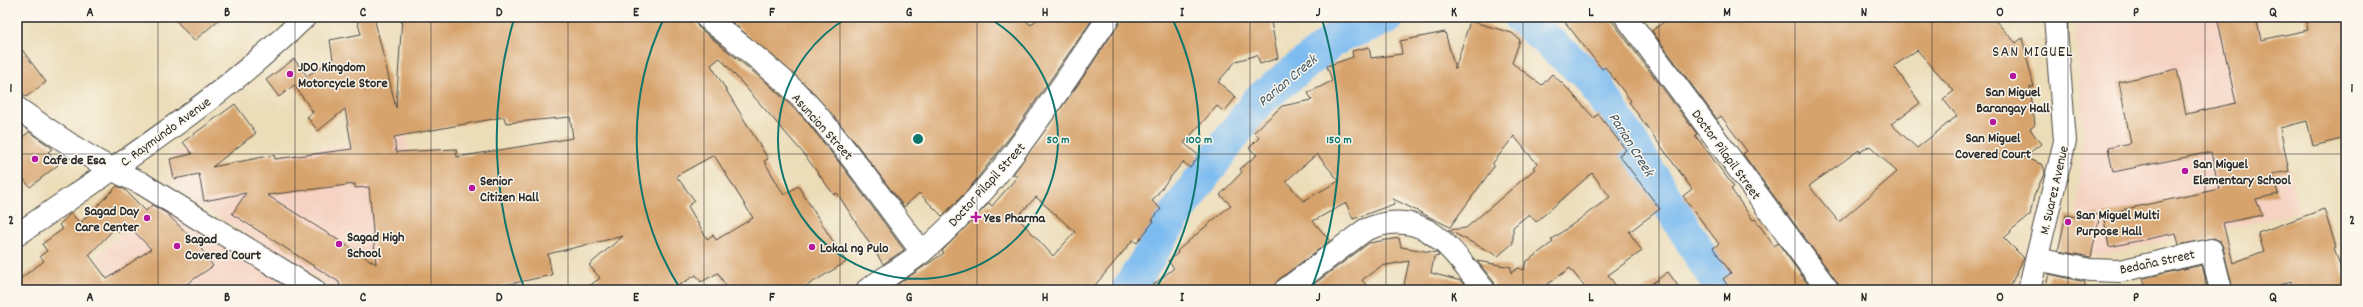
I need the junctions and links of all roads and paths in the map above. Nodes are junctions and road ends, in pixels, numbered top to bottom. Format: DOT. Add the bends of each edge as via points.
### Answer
graph roads {
  1 [pos="305,17"];
  2 [pos="706,17"];
  3 [pos="1109,17"];
  4 [pos="1626,17"];
  5 [pos="2054,17"];
  6 [pos="17,108"];
  7 [pos="110,170"];
  8 [pos="17,235"];
  9 [pos="922,252"];
  10 [pos="2037,259"];
  11 [pos="314,290"];
  12 [pos="867,290"];
  13 [pos="1285,290"];
  14 [pos="1484,290"];
  15 [pos="1828,290"];
  16 [pos="2029,290"];
  17 [pos="2221,290"];
  1 -- 7 [label="street, C. Raymundo Avenue" via="241,75"];
  2 -- 9 [label="street, Asuncion Street" via="768,68 812,109 850,155"];
  3 -- 9 [label="street, Doctor Pilapil Street" via="1025,141 970,206"];
  4 -- 15 [label="street, Doctor Pilapil Street"];
  5 -- 10 [label="street, M. Suarez Avenue" via="2065,141"];
  6 -- 7 [label="street"];
  7 -- 8 [label="street, C. Raymundo Avenue"];
  7 -- 11 [label="street" via="141,183"];
  9 -- 12 [label="street, Doctor Pilapil Street"];
  10 -- 16 [label="street, M. Suarez Avenue"];
  10 -- 17 [label="street, Bedaña Street" via="2090,270 2120,271 2211,250"];
  13 -- 14 [label="street" via="1365,230 1373,226 1404,222 1423,227 1450,248"];
}
